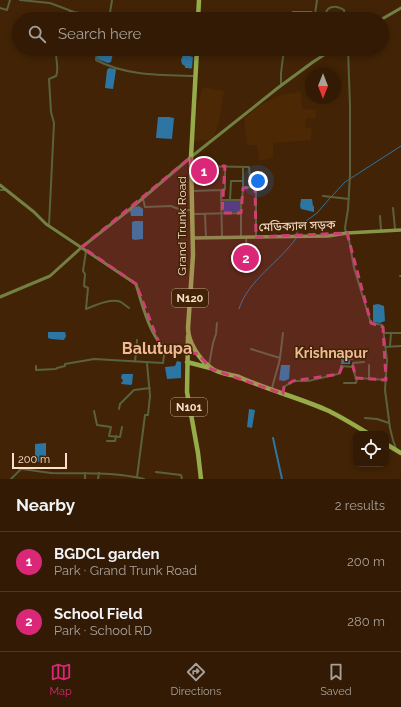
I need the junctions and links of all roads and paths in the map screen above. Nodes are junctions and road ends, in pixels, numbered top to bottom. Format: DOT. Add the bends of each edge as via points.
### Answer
graph roads {
  1 [pos="10,0"];
  2 [pos="20,0"];
  3 [pos="112,0"];
  4 [pos="198,0"];
  5 [pos="317,0"];
  6 [pos="0,8"];
  7 [pos="401,8"];
  8 [pos="70,10"];
  9 [pos="74,12"];
  10 [pos="110,12"];
  11 [pos="198,12"];
  12 [pos="315,12"];
  13 [pos="326,12"];
  14 [pos="344,12"];
  15 [pos="389,15"];
  16 [pos="56,56"];
  17 [pos="97,56"];
  18 [pos="197,56"];
  19 [pos="283,56"];
  20 [pos="322,56"];
  21 [pos="348,56"];
  22 [pos="196,76"];
  23 [pos="281,86"];
  24 [pos="191,157"];
  25 [pos="192,166"];
  26 [pos="225,166"];
  27 [pos="243,166"];
  28 [pos="243,181"];
  29 [pos="0,185"];
  30 [pos="250,187"];
  31 [pos="243,188"];
  32 [pos="0,190"];
  33 [pos="6,190"];
  34 [pos="221,190"];
  35 [pos="192,191"];
  36 [pos="323,196"];
  37 [pos="143,198"];
  38 [pos="349,199"];
  39 [pos="221,200"];
  40 [pos="230,200"];
  41 [pos="241,200"];
  42 [pos="393,208"];
  43 [pos="192,212"];
  44 [pos="241,213"];
  45 [pos="205,214"];
  46 [pos="222,214"];
  47 [pos="380,216"];
  48 [pos="49,227"];
  49 [pos="401,230"];
  50 [pos="396,231"];
  51 [pos="381,232"];
  52 [pos="347,233"];
  53 [pos="256,237"];
  54 [pos="193,238"];
  55 [pos="206,238"];
  56 [pos="222,238"];
  57 [pos="241,238"];
  58 [pos="246,238"];
  59 [pos="82,247"];
  60 [pos="246,248"];
  61 [pos="86,250"];
  62 [pos="0,297"];
  63 [pos="129,308"];
  64 [pos="217,323"];
  65 [pos="283,333"];
  66 [pos="384,333"];
  67 [pos="391,333"];
  68 [pos="401,333"];
  69 [pos="188,335"];
  70 [pos="137,340"];
  71 [pos="390,346"];
  72 [pos="401,346"];
  73 [pos="165,347"];
  74 [pos="385,347"];
  75 [pos="250,349"];
  76 [pos="188,353"];
  77 [pos="280,358"];
  78 [pos="135,362"];
  79 [pos="187,362"];
  80 [pos="364,362"];
  81 [pos="147,363"];
  82 [pos="369,365"];
  83 [pos="36,366"];
  84 [pos="353,366"];
  85 [pos="210,368"];
  86 [pos="357,378"];
  87 [pos="369,378"];
  88 [pos="386,380"];
  89 [pos="344,383"];
  90 [pos="150,388"];
  91 [pos="272,390"];
  92 [pos="283,394"];
  93 [pos="118,409"];
  94 [pos="94,410"];
  95 [pos="365,418"];
  96 [pos="389,423"];
  97 [pos="122,427"];
  98 [pos="364,431"];
  99 [pos="116,436"];
  100 [pos="107,440"];
  101 [pos="389,445"];
  102 [pos="399,450"];
  103 [pos="156,472"];
  104 [pos="85,473"];
  105 [pos="99,473"];
  106 [pos="137,477"];
  107 [pos="11,479"];
  108 [pos="85,479"];
  109 [pos="98,479"];
  110 [pos="144,479"];
  111 [pos="182,479"];
  112 [pos="201,479"];
  1 -- 6 [label="street" via="7,10"];
  2 -- 8 [label="street" via="50,3"];
  3 -- 10 [label="street"];
  4 -- 11 [label="highway"];
  5 -- 12 [label="street"];
  7 -- 15 [label="main road"];
  8 -- 9 [label="street"];
  13 -- 14 [label="street" via="328,8 335,7 342,8"];
  16 -- 48 [label="street" via="58,72 49,79 54,123"];
  17 -- 22 [label="street" via="96,60 116,68 161,75"];
  18 -- 22 [label="highway, Grand Trunk Road / N120"];
  19 -- 23 [label="street"];
  20 -- 23 [label="main road"];
  21 -- 38 [label="street"];
  22 -- 24 [label="highway, Grand Trunk Road / N120"];
  23 -- 24 [label="main road"];
  24 -- 25 [label="highway, Grand Trunk Road / N120"];
  24 -- 37 [label="main road"];
  25 -- 26 [label="street"];
  25 -- 35 [label="highway, Grand Trunk Road / N120"];
  26 -- 27 [label="street"];
  26 -- 34 [label="street" via="226,189"];
  27 -- 28 [label="street"];
  27 -- 30 [label="street" via="250,168"];
  28 -- 31 [label="street"];
  28 -- 40 [label="street" via="231,181"];
  29 -- 33 [label="main road"];
  30 -- 31 [label="street"];
  30 -- 53 [label="street" via="256,188"];
  31 -- 41 [label="street"];
  32 -- 33 [label="street"];
  33 -- 48 [label="main road"];
  34 -- 35 [label="street"];
  34 -- 39 [label="street"];
  35 -- 43 [label="highway, Grand Trunk Road / N120"];
  36 -- 38 [label="street"];
  37 -- 43 [label="street" via="145,207 171,206"];
  37 -- 59 [label="main road"];
  38 -- 52 [label="street" via="345,228"];
  39 -- 40 [label="street"];
  39 -- 46 [label="street"];
  40 -- 41 [label="street"];
  41 -- 44 [label="street"];
  42 -- 50 [label="street"];
  43 -- 45 [label="street"];
  43 -- 54 [label="highway, Grand Trunk Road / N120"];
  44 -- 46 [label="street"];
  44 -- 57 [label="street"];
  45 -- 46 [label="street"];
  45 -- 55 [label="street"];
  46 -- 56 [label="street"];
  47 -- 51 [label="street"];
  48 -- 59 [label="main road"];
  49 -- 50 [label="main road, মেডিক্যাল সড়ক"];
  50 -- 51 [label="main road, মেডিক্যাল সড়ক"];
  51 -- 52 [label="main road, মেডিক্যাল সড়ক"];
  52 -- 53 [label="main road, মেডিক্যাল সড়ক" via="328,236"];
  52 -- 66 [label="street" via="370,322 382,325"];
  53 -- 58 [label="main road, মেডিক্যাল সড়ক"];
  54 -- 55 [label="main road, মেডিক্যাল সড়ক"];
  54 -- 69 [label="highway, Grand Trunk Road / N120"];
  55 -- 56 [label="main road, মেডিক্যাল সড়ক"];
  56 -- 57 [label="main road, মেডিক্যাল সড়ক"];
  57 -- 58 [label="main road, মেডিক্যাল সড়ক"];
  58 -- 60 [label="street"];
  59 -- 61 [label="main road"];
  59 -- 62 [label="main road" via="50,276"];
  61 -- 63 [label="street" via="83,271 84,286 88,288 86,309 104,302 120,302"];
  61 -- 73 [label="main road" via="136,284 145,315 159,343"];
  64 -- 85 [label="street"];
  65 -- 77 [label="street"];
  66 -- 67 [label="street"];
  66 -- 74 [label="street"];
  67 -- 68 [label="street"];
  67 -- 71 [label="street"];
  69 -- 76 [label="highway, N101"];
  69 -- 85 [label="highway" via="198,354"];
  70 -- 78 [label="street"];
  71 -- 72 [label="street"];
  71 -- 74 [label="street"];
  73 -- 76 [label="main road" via="176,352"];
  73 -- 81 [label="street" via="163,363"];
  74 -- 88 [label="street"];
  75 -- 77 [label="street"];
  76 -- 79 [label="highway, N101"];
  77 -- 91 [label="street"];
  78 -- 81 [label="street"];
  78 -- 83 [label="street" via="94,359 65,364 56,369 36,370"];
  79 -- 85 [label="highway"];
  79 -- 112 [label="highway, N101" via="187,398"];
  80 -- 84 [label="street" via="353,363"];
  81 -- 90 [label="street"];
  82 -- 87 [label="street"];
  84 -- 86 [label="street"];
  84 -- 92 [label="street" via="341,367 340,373 333,375 308,381 293,381 284,387"];
  85 -- 91 [label="highway"];
  86 -- 87 [label="street"];
  86 -- 89 [label="street" via="356,383"];
  87 -- 88 [label="street"];
  88 -- 96 [label="street"];
  90 -- 93 [label="street" via="134,390"];
  90 -- 106 [label="street" via="148,415 144,415"];
  91 -- 92 [label="highway"];
  92 -- 98 [label="highway" via="328,411"];
  94 -- 99 [label="street" via="97,425 111,428 109,436"];
  95 -- 96 [label="street"];
  96 -- 102 [label="street" via="393,440"];
  97 -- 99 [label="street" via="120,437"];
  99 -- 100 [label="street" via="115,441"];
  101 -- 102 [label="highway"];
  103 -- 111 [label="street" via="181,475"];
  104 -- 105 [label="street"];
  104 -- 107 [label="street" via="50,473 21,469"];
  104 -- 108 [label="street"];
  105 -- 106 [label="street"];
  105 -- 109 [label="street"];
  106 -- 110 [label="street"];
}
